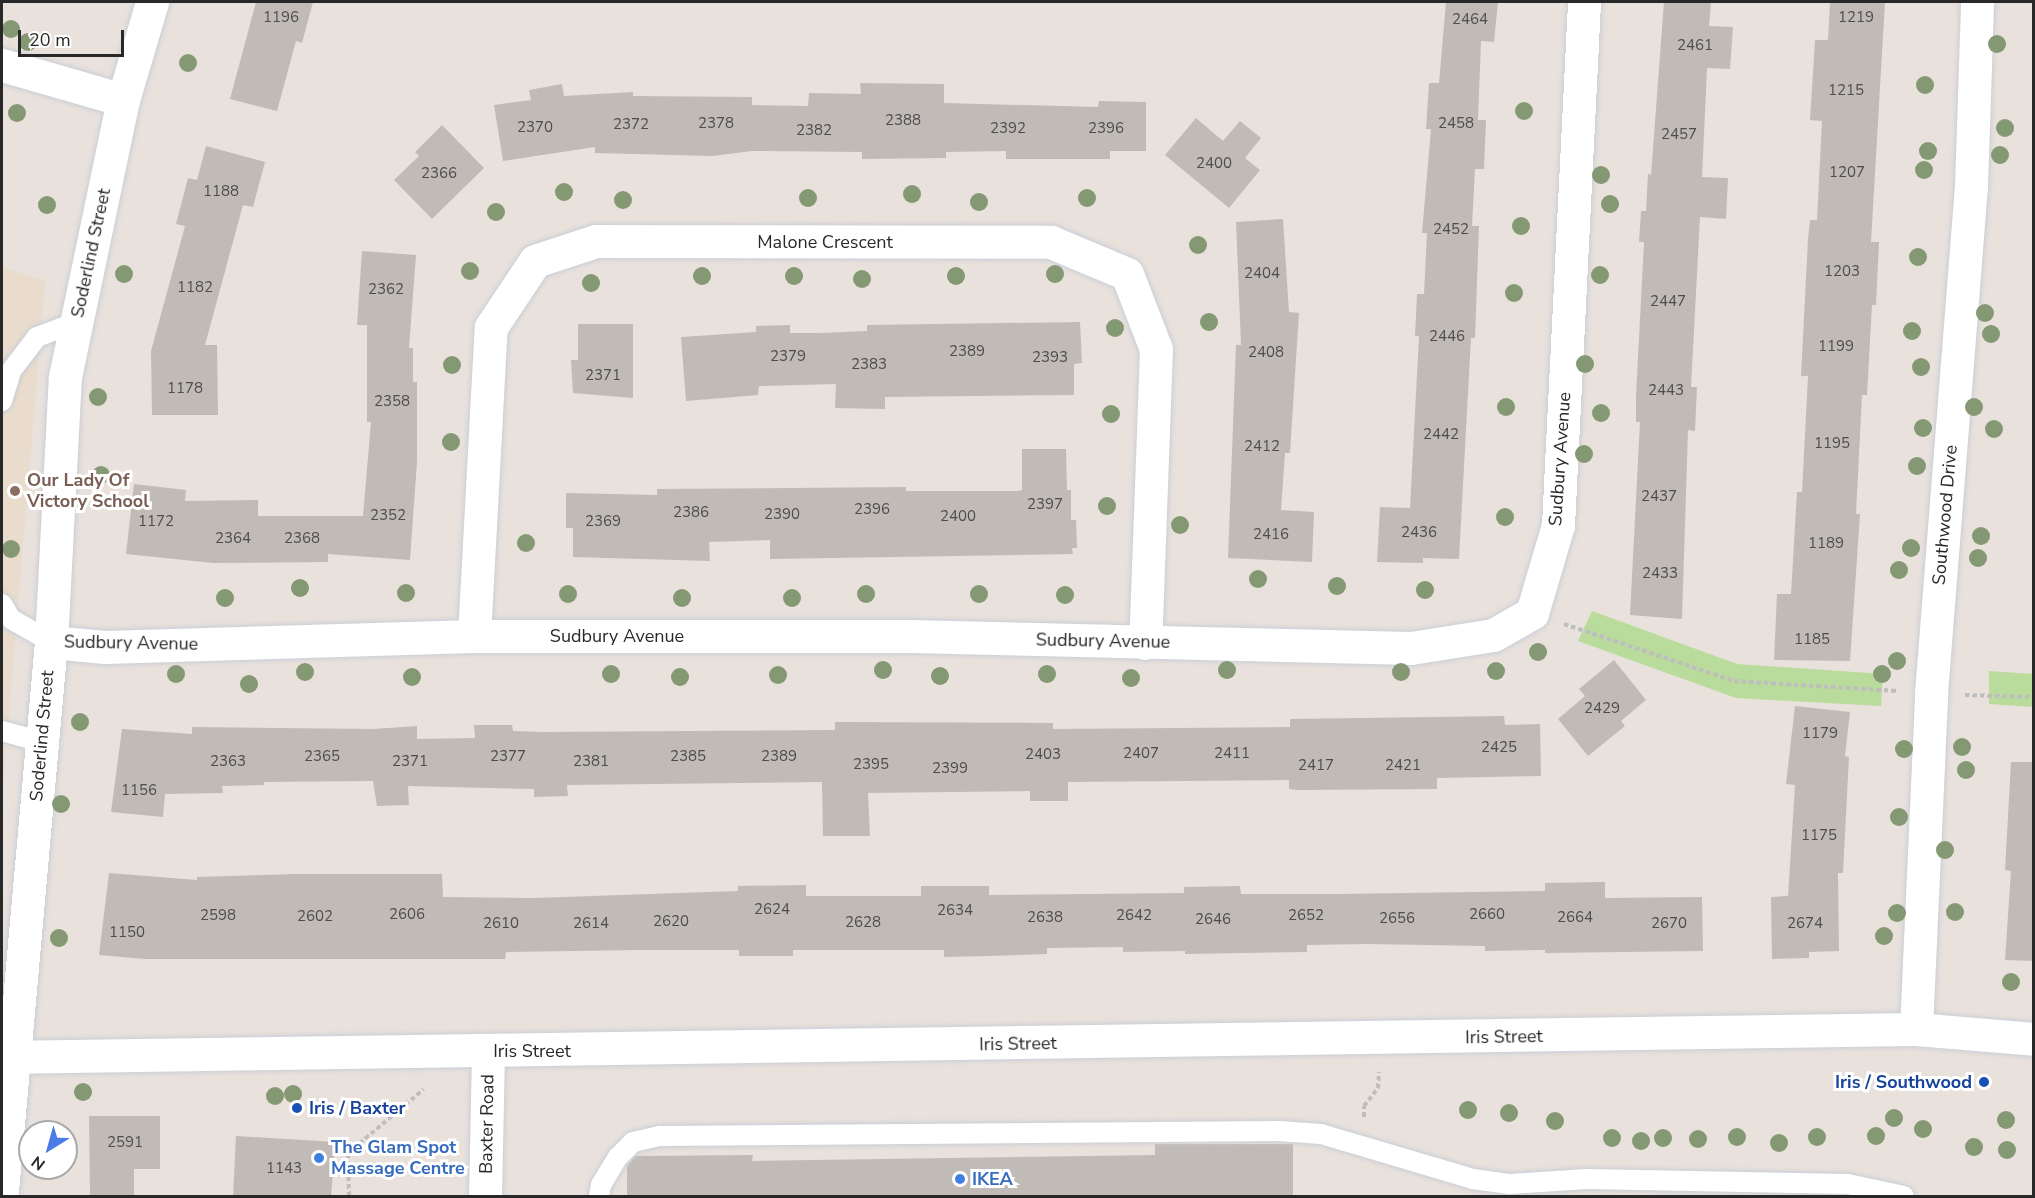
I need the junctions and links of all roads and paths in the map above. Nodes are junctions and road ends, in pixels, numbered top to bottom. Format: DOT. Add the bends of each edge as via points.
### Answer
graph roads {
  1 [pos="152,2"];
  2 [pos="1584,2"];
  3 [pos="1977,2"];
  4 [pos="2,65"];
  5 [pos="123,100"];
  6 [pos="77,322"];
  7 [pos="2,401"];
  8 [pos="2,604"];
  9 [pos="1532,613"];
  10 [pos="474,636"];
  11 [pos="51,642"];
  12 [pos="1145,643"];
  13 [pos="1930,693"];
  14 [pos="2034,697"];
  15 [pos="2,731"];
  16 [pos="42,742"];
  17 [pos="1917,1029"];
  18 [pos="2034,1039"];
  19 [pos="488,1051"];
  20 [pos="6,1057"];
  21 [pos="424,1089"];
  22 [pos="2,1191"];
  23 [pos="349,1197"];
  24 [pos="485,1197"];
  25 [pos="599,1197"];
  26 [pos="1904,1197"];
  1 -- 5 [label="street, Soderlind Street"];
  2 -- 9 [label="street, Sudbury Avenue" via="1558,525"];
  3 -- 13 [label="street, Southwood Drive" via="1971,186"];
  4 -- 5 [label="street"];
  5 -- 6 [label="street, Soderlind Street"];
  6 -- 7 [label="lane" via="37,337 11,371"];
  6 -- 11 [label="street, Soderlind Street" via="65,376"];
  8 -- 11 [label="lane" via="11,619"];
  9 -- 12 [label="street, Sudbury Avenue" via="1492,635 1411,648"];
  9 -- 13 [label="path" via="1734,681"];
  10 -- 11 [label="street, Sudbury Avenue" via="105,647"];
  10 -- 12 [label="street, Sudbury Avenue" via="910,636"];
  10 -- 12 [label="street, Malone Crescent" via="491,327 535,261 597,242 1051,242 1127,274 1156,349"];
  11 -- 16 [label="street, Soderlind Street"];
  13 -- 14 [label="path"];
  13 -- 17 [label="street, Southwood Drive"];
  15 -- 16 [label="lane"];
  16 -- 20 [label="street, Soderlind Street"];
  17 -- 18 [label="street, Iris Street"];
  17 -- 19 [label="street, Iris Street"];
  19 -- 20 [label="street, Iris Street"];
  19 -- 24 [label="street, Baxter Road"];
  20 -- 22 [label="street, Soderlind Street"];
  21 -- 23 [label="path" via="348,1153"];
  25 -- 26 [label="lane" via="601,1185 618,1157 633,1142 660,1136 1279,1131 1321,1134 1473,1179 1510,1184 1587,1179 1848,1184"];
}
